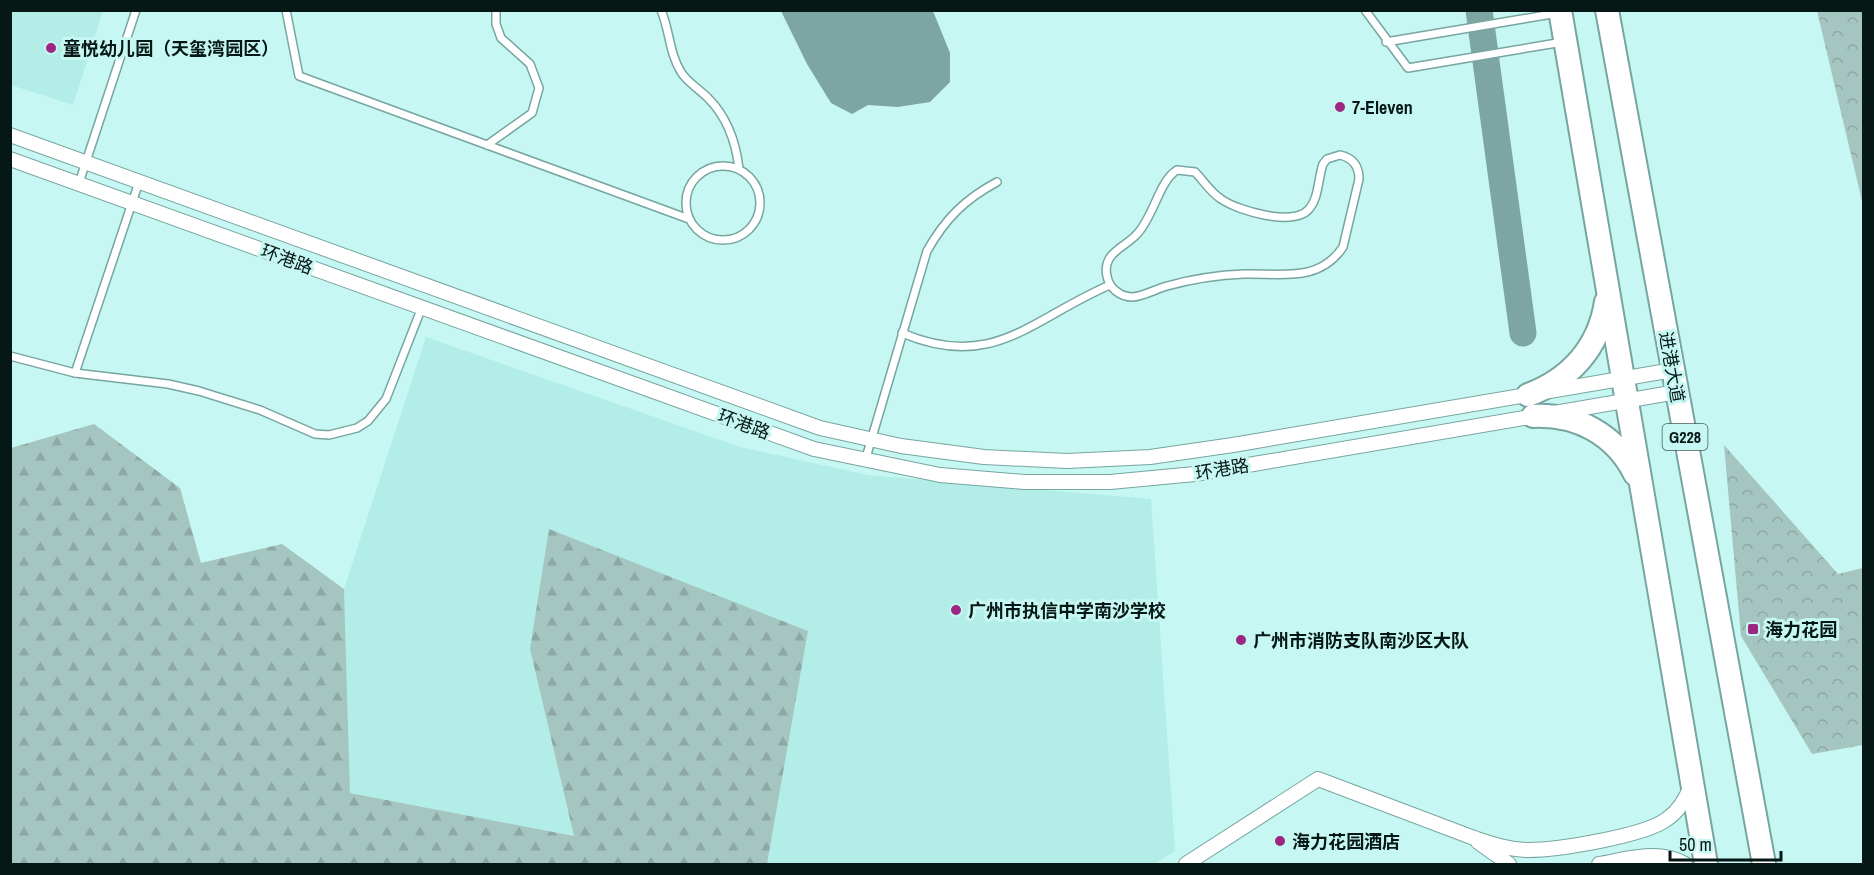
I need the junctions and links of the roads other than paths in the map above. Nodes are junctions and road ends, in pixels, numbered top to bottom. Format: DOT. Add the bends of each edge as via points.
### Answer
graph roads {
  1 [pos="136,10"];
  2 [pos="496,10"];
  3 [pos="661,10"];
  4 [pos="1365,10"];
  5 [pos="1606,10"];
  6 [pos="289,11"];
  7 [pos="1560,11"];
  8 [pos="1386,42"];
  9 [pos="1566,42"];
  10 [pos="10,135"];
  11 [pos="487,145"];
  12 [pos="10,159"];
  13 [pos="86,163"];
  14 [pos="739,169"];
  15 [pos="139,182"];
  16 [pos="997,182"];
  17 [pos="79,183"];
  18 [pos="132,203"];
  19 [pos="689,219"];
  20 [pos="1605,273"];
  21 [pos="1110,285"];
  22 [pos="422,307"];
  23 [pos="902,333"];
  24 [pos="10,356"];
  25 [pos="75,373"];
  26 [pos="1675,381"];
  27 [pos="1625,389"];
  28 [pos="1521,407"];
  29 [pos="871,440"];
  30 [pos="865,461"];
  31 [pos="1643,497"];
  32 [pos="1692,783"];
  33 [pos="1474,838"];
  34 [pos="1186,864"];
  35 [pos="1509,864"];
  36 [pos="1599,864"];
  37 [pos="1685,864"];
  38 [pos="1706,864"];
  39 [pos="1764,864"];
  1 -- 13 [label="lane"];
  2 -- 11 [label="lane" via="501,38 531,64 540,88 532,113"];
  3 -- 14 [label="lane" via="673,58 726,123"];
  4 -- 8 [label="lane"];
  5 -- 26 [label="highway, 进港大道 / G228"];
  6 -- 11 [label="lane" via="299,76"];
  7 -- 8 [label="lane"];
  7 -- 9 [label="highway"];
  8 -- 9 [label="lane" via="1408,68"];
  9 -- 20 [label="highway"];
  10 -- 13 [label="street, 环港路"];
  11 -- 19 [label="lane"];
  12 -- 17 [label="street, 环港路"];
  13 -- 15 [label="street, 环港路"];
  13 -- 17 [label="lane"];
  14 -- 19 [label="lane" via="712,167 697,177 686,201"];
  14 -- 19 [label="lane" via="753,180 760,196 759,214 750,230 735,239 717,240 700,233"];
  15 -- 18 [label="lane"];
  15 -- 29 [label="street, 环港路" via="820,428"];
  16 -- 23 [label="lane" via="955,210 939,229 927,251"];
  17 -- 18 [label="street, 环港路"];
  18 -- 22 [label="street, 环港路"];
  18 -- 25 [label="lane"];
  20 -- 27 [label="highway"];
  20 -- 28 [label="highway" via="1604,314 1588,352 1567,374"];
  21 -- 21 [label="lane" via="1108,261 1140,232 1155,209 1164,182 1177,170 1195,172 1226,203 1286,219 1310,208 1327,159 1347,156 1357,165 1359,179 1347,237 1337,256 1320,270 1299,275 1205,278 1132,297 1123,296"];
  21 -- 23 [label="lane" via="1070,303 1021,333 988,344 953,347"];
  22 -- 25 [label="lane" via="386,399 368,421 343,433 309,432 260,410 200,391"];
  22 -- 30 [label="street, 环港路" via="814,449"];
  23 -- 29 [label="lane"];
  24 -- 25 [label="lane"];
  26 -- 27 [label="street, 环港路"];
  26 -- 27 [label="street, 环港路"];
  26 -- 39 [label="highway, 进港大道 / G228"];
  27 -- 28 [label="street, 环港路"];
  27 -- 28 [label="street, 环港路"];
  27 -- 31 [label="highway"];
  28 -- 29 [label="street, 环港路" via="1140,458 1067,461 984,457"];
  28 -- 30 [label="street, 环港路" via="1195,474 1110,482 982,479"];
  28 -- 31 [label="highway" via="1599,432 1627,460"];
  29 -- 30 [label="lane"];
  31 -- 32 [label="highway"];
  32 -- 33 [label="street" via="1678,809 1656,826 1642,831 1527,850 1500,847"];
  32 -- 38 [label="highway"];
  33 -- 34 [label="street" via="1318,779"];
  33 -- 35 [label="street"];
  36 -- 37 [label="street" via="1647,855"];
}
